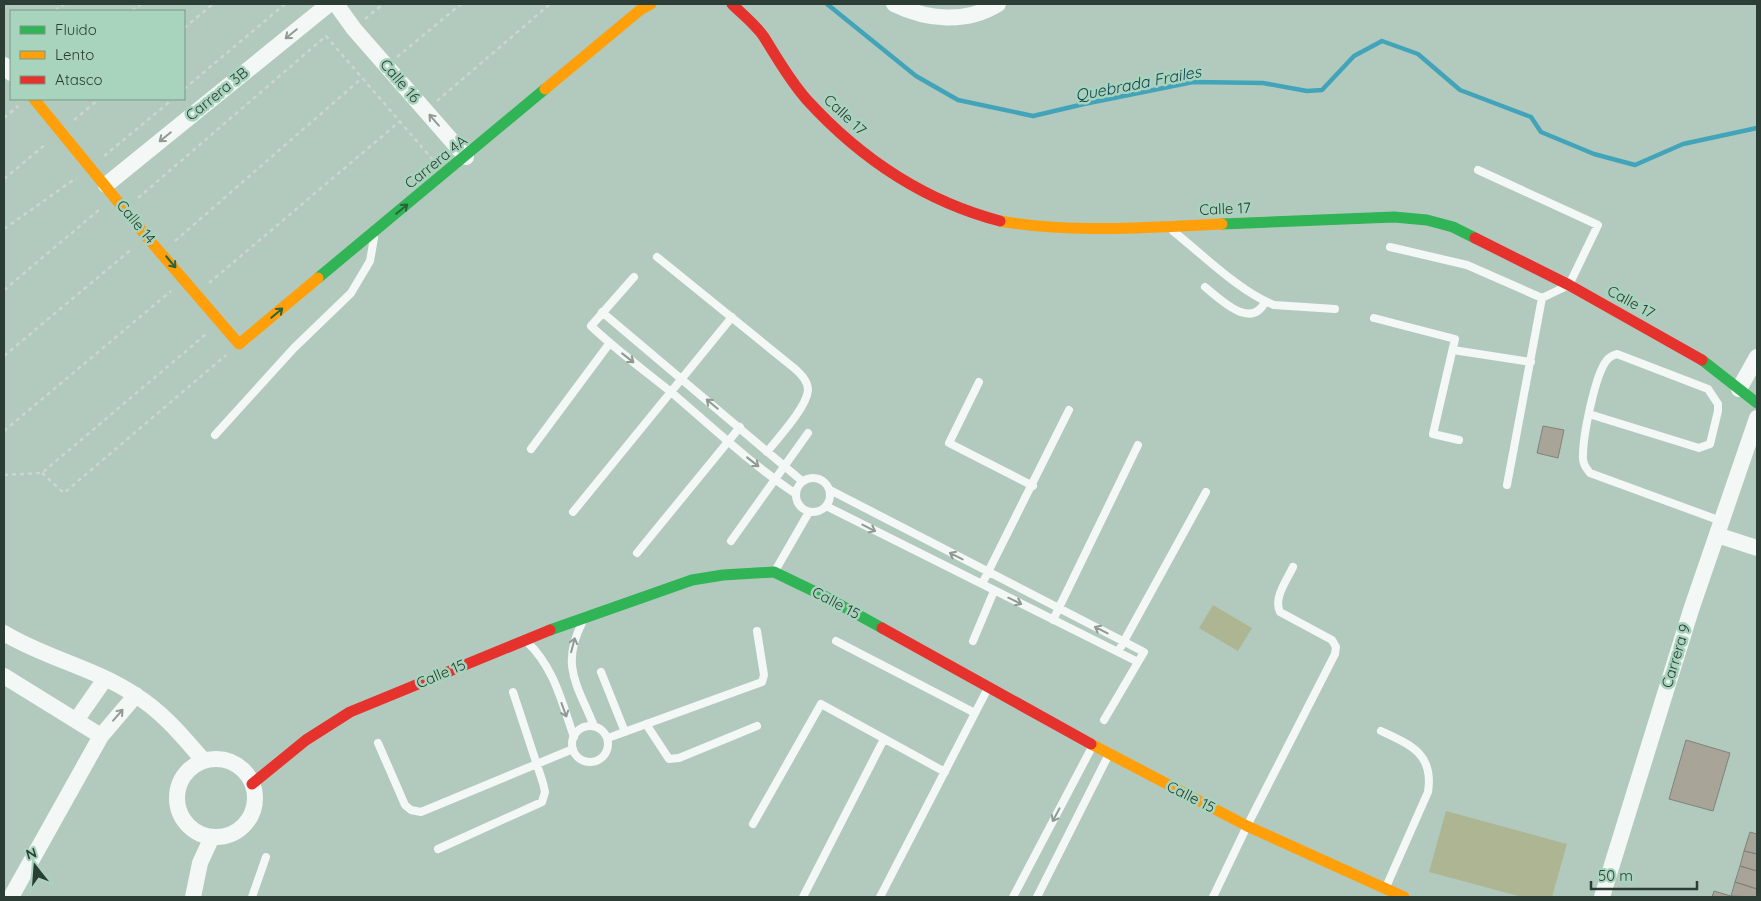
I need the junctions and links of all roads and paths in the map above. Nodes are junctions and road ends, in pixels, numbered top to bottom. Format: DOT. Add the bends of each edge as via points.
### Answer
graph roads {
  1 [pos="213,4"];
  2 [pos="285,4"];
  3 [pos="329,4"];
  4 [pos="336,4"];
  5 [pos="383,4"];
  6 [pos="461,4"];
  7 [pos="550,4"];
  8 [pos="651,4"];
  9 [pos="732,4"];
  10 [pos="894,4"];
  11 [pos="998,4"];
  12 [pos="185,27"];
  13 [pos="354,28"];
  14 [pos="386,66"];
  15 [pos="362,78"];
  16 [pos="185,88"];
  17 [pos="35,100"];
  18 [pos="172,100"];
  19 [pos="21,104"];
  20 [pos="426,111"];
  21 [pos="4,118"];
  22 [pos="400,121"];
  23 [pos="466,157"];
  24 [pos="90,168"];
  25 [pos="1478,170"];
  26 [pos="445,173"];
  27 [pos="110,191"];
  28 [pos="125,209"];
  29 [pos="1168,227"];
  30 [pos="4,229"];
  31 [pos="375,231"];
  32 [pos="146,236"];
  33 [pos="1390,247"];
  34 [pos="162,252"];
  35 [pos="657,257"];
  36 [pos="634,277"];
  37 [pos="185,280"];
  38 [pos="1570,285"];
  39 [pos="1204,287"];
  40 [pos="4,290"];
  41 [pos="196,294"];
  42 [pos="1542,298"];
  43 [pos="1265,302"];
  44 [pos="1334,309"];
  45 [pos="602,312"];
  46 [pos="732,317"];
  47 [pos="1374,318"];
  48 [pos="221,322"];
  49 [pos="239,344"];
  50 [pos="609,344"];
  51 [pos="1453,350"];
  52 [pos="4,356"];
  53 [pos="1757,357"];
  54 [pos="1531,362"];
  55 [pos="682,379"];
  56 [pos="979,382"];
  57 [pos="1739,389"];
  58 [pos="671,392"];
  59 [pos="1757,403"];
  60 [pos="1070,410"];
  61 [pos="1589,414"];
  62 [pos="1757,418"];
  63 [pos="740,427"];
  64 [pos="4,431"];
  65 [pos="808,433"];
  66 [pos="214,435"];
  67 [pos="1459,440"];
  68 [pos="727,442"];
  69 [pos="1138,445"];
  70 [pos="531,449"];
  71 [pos="767,452"];
  72 [pos="784,465"];
  73 [pos="42,473"];
  74 [pos="4,475"];
  75 [pos="775,480"];
  76 [pos="802,482"];
  77 [pos="1507,485"];
  78 [pos="1033,486"];
  79 [pos="830,490"];
  80 [pos="1206,492"];
  81 [pos="796,494"];
  82 [pos="826,506"];
  83 [pos="573,512"];
  84 [pos="809,512"];
  85 [pos="1719,528"];
  86 [pos="731,541"];
  87 [pos="1757,548"];
  88 [pos="636,553"];
  89 [pos="1293,567"];
  90 [pos="774,572"];
  91 [pos="988,572"];
  92 [pos="982,584"];
  93 [pos="994,591"];
  94 [pos="1059,608"];
  95 [pos="585,617"];
  96 [pos="1053,620"];
  97 [pos="757,631"];
  98 [pos="4,633"];
  99 [pos="524,639"];
  100 [pos="973,641"];
  101 [pos="836,642"];
  102 [pos="1124,642"];
  103 [pos="1118,652"];
  104 [pos="1138,662"];
  105 [pos="601,672"];
  106 [pos="4,676"];
  107 [pos="105,678"];
  108 [pos="988,687"];
  109 [pos="513,692"];
  110 [pos="136,695"];
  111 [pos="975,713"];
  112 [pos="77,719"];
  113 [pos="1104,720"];
  114 [pos="646,724"];
  115 [pos="594,726"];
  116 [pos="757,726"];
  117 [pos="1381,731"];
  118 [pos="625,732"];
  119 [pos="101,736"];
  120 [pos="574,737"];
  121 [pos="608,738"];
  122 [pos="884,738"];
  123 [pos="378,743"];
  124 [pos="1092,745"];
  125 [pos="573,749"];
  126 [pos="1109,754"];
  127 [pos="204,762"];
  128 [pos="536,764"];
  129 [pos="944,772"];
  130 [pos="252,784"];
  131 [pos="752,824"];
  132 [pos="1247,826"];
  133 [pos="212,837"];
  134 [pos="438,849"];
  135 [pos="266,858"];
  136 [pos="1386,888"];
  137 [pos="1605,896"];
  138 [pos="10,897"];
  139 [pos="192,897"];
  140 [pos="252,897"];
  141 [pos="803,897"];
  142 [pos="880,897"];
  143 [pos="1013,897"];
  144 [pos="1038,897"];
  145 [pos="1213,897"];
  146 [pos="1404,897"];
  1 -- 12 [label="path"];
  2 -- 16 [label="path"];
  3 -- 27 [label="street, Carrera 3B, one-way"];
  4 -- 13 [label="street, Calle 16"];
  5 -- 13 [label="path"];
  6 -- 14 [label="path"];
  7 -- 20 [label="path"];
  8 -- 23 [label="street, Carrera 4A"];
  9 -- 29 [label="street, Calle 17" via="763,35 806,99 866,155 919,191 999,221 1033,227"];
  10 -- 11 [label="street" via="927,15 957,18 972,17"];
  13 -- 14 [label="street, Calle 16"];
  14 -- 20 [label="street, Calle 16"];
  15 -- 22 [label="path"];
  15 -- 28 [label="path" via="326,36"];
  15 -- 34 [label="path"];
  17 -- 24 [label="street, Calle 14"];
  18 -- 24 [label="path"];
  19 -- 21 [label="path"];
  23 -- 20 [label="street, Calle 16, one-way"];
  22 -- 26 [label="path"];
  22 -- 41 [label="path"];
  23 -- 26 [label="street, Carrera 4A"];
  24 -- 27 [label="street, Calle 14"];
  24 -- 30 [label="path"];
  25 -- 38 [label="lane" via="1598,225"];
  31 -- 26 [label="street, Carrera 4A, one-way"];
  27 -- 28 [label="street, Calle 14"];
  27 -- 40 [label="path"];
  28 -- 32 [label="street, Calle 14"];
  29 -- 38 [label="street, Calle 17" via="1394,217 1427,220 1454,227"];
  29 -- 43 [label="lane"];
  49 -- 31 [label="street, Carrera 4A, one-way"];
  31 -- 66 [label="lane" via="370,261 351,293 294,348"];
  32 -- 34 [label="street, Calle 14"];
  32 -- 52 [label="path"];
  33 -- 42 [label="lane" via="1467,265"];
  34 -- 37 [label="street, Calle 14, one-way"];
  35 -- 46 [label="lane"];
  36 -- 45 [label="lane"];
  37 -- 41 [label="street, Calle 14"];
  37 -- 64 [label="path"];
  38 -- 42 [label="lane"];
  38 -- 57 [label="street, Calle 17" via="1697,356"];
  39 -- 43 [label="lane" via="1244,314 1256,313"];
  41 -- 48 [label="street, Calle 14"];
  42 -- 54 [label="lane"];
  43 -- 44 [label="lane"];
  45 -- 50 [label="lane" via="592,326"];
  45 -- 55 [label="lane"];
  46 -- 55 [label="lane"];
  46 -- 71 [label="lane" via="794,368 808,390 805,400"];
  47 -- 51 [label="lane" via="1455,339"];
  48 -- 49 [label="street, Calle 14"];
  48 -- 73 [label="path"];
  49 -- 73 [label="path" via="64,494"];
  50 -- 58 [label="lane, one-way"];
  50 -- 70 [label="lane"];
  51 -- 54 [label="lane"];
  51 -- 67 [label="lane" via="1433,434"];
  53 -- 57 [label="street"];
  54 -- 77 [label="lane"];
  55 -- 58 [label="lane"];
  63 -- 55 [label="lane, one-way"];
  56 -- 78 [label="lane" via="949,443"];
  57 -- 59 [label="street, Calle 17"];
  58 -- 68 [label="lane"];
  58 -- 83 [label="lane"];
  60 -- 78 [label="lane"];
  61 -- 61 [label="lane" via="1699,448 1710,444 1718,404 1708,389 1617,354 1608,359 1600,375"];
  61 -- 85 [label="lane" via="1582,457 1590,473"];
  62 -- 85 [label="street, Carrera 9"];
  63 -- 68 [label="lane"];
  63 -- 71 [label="lane"];
  65 -- 72 [label="lane"];
  68 -- 75 [label="lane, one-way"];
  68 -- 88 [label="lane"];
  69 -- 94 [label="lane"];
  71 -- 72 [label="lane"];
  72 -- 75 [label="lane"];
  72 -- 76 [label="lane"];
  73 -- 74 [label="path"];
  75 -- 81 [label="lane"];
  75 -- 86 [label="lane"];
  76 -- 79 [label="lane" via="808,478 819,479"];
  76 -- 81 [label="lane"];
  78 -- 91 [label="lane"];
  79 -- 82 [label="lane"];
  91 -- 79 [label="lane, one-way"];
  80 -- 102 [label="lane"];
  81 -- 84 [label="lane" via="798,504"];
  82 -- 84 [label="lane"];
  82 -- 92 [label="lane, one-way"];
  84 -- 90 [label="lane"];
  85 -- 87 [label="street"];
  85 -- 137 [label="street, Carrera 9"];
  89 -- 132 [label="lane" via="1277,606 1280,612 1332,640 1335,654"];
  90 -- 95 [label="street, Calle 15" via="692,580"];
  90 -- 108 [label="street, Calle 15" via="826,597"];
  91 -- 92 [label="lane"];
  91 -- 94 [label="lane"];
  92 -- 93 [label="lane"];
  93 -- 96 [label="lane, one-way"];
  93 -- 100 [label="lane"];
  94 -- 96 [label="lane"];
  102 -- 94 [label="lane, one-way"];
  95 -- 99 [label="street, Calle 15"];
  115 -- 95 [label="lane, one-way" via="570,661 571,646"];
  96 -- 103 [label="lane"];
  97 -- 114 [label="lane" via="764,675 762,682"];
  98 -- 107 [label="street"];
  99 -- 120 [label="lane, one-way" via="550,670"];
  99 -- 130 [label="street, Calle 15" via="350,712 306,740"];
  101 -- 111 [label="lane"];
  102 -- 103 [label="lane"];
  102 -- 104 [label="lane" via="1144,652"];
  103 -- 104 [label="lane"];
  104 -- 113 [label="lane"];
  105 -- 118 [label="lane"];
  106 -- 112 [label="street"];
  107 -- 110 [label="street"];
  107 -- 112 [label="street"];
  108 -- 111 [label="lane"];
  108 -- 124 [label="street, Calle 15"];
  109 -- 128 [label="lane"];
  119 -- 110 [label="street, one-way"];
  110 -- 127 [label="street" via="168,721"];
  111 -- 129 [label="lane"];
  112 -- 119 [label="street"];
  114 -- 116 [label="lane" via="669,759"];
  114 -- 118 [label="lane"];
  115 -- 120 [label="lane" via="582,728"];
  115 -- 121 [label="lane"];
  117 -- 136 [label="lane" via="1414,746 1428,766 1430,777 1428,792"];
  118 -- 121 [label="lane"];
  119 -- 138 [label="street"];
  120 -- 125 [label="lane"];
  121 -- 125 [label="lane" via="607,750 599,760 587,761 576,755"];
  122 -- 129 [label="lane"];
  122 -- 131 [label="lane" via="821,704"];
  122 -- 141 [label="lane"];
  123 -- 128 [label="lane" via="405,805 421,812"];
  124 -- 126 [label="street, Calle 15"];
  124 -- 143 [label="lane, one-way"];
  125 -- 128 [label="lane"];
  126 -- 132 [label="street, Calle 15"];
  126 -- 144 [label="lane"];
  127 -- 130 [label="street" via="216,759 233,764 246,774"];
  127 -- 133 [label="street" via="185,775 177,796 178,808 190,828"];
  128 -- 134 [label="lane" via="545,792 542,802"];
  129 -- 142 [label="lane"];
  130 -- 133 [label="street" via="254,807 246,822 234,833"];
  132 -- 136 [label="street, Calle 15"];
  132 -- 145 [label="lane"];
  133 -- 139 [label="street" via="200,863"];
  135 -- 140 [label="lane"];
  136 -- 146 [label="street, Calle 15"];
}
